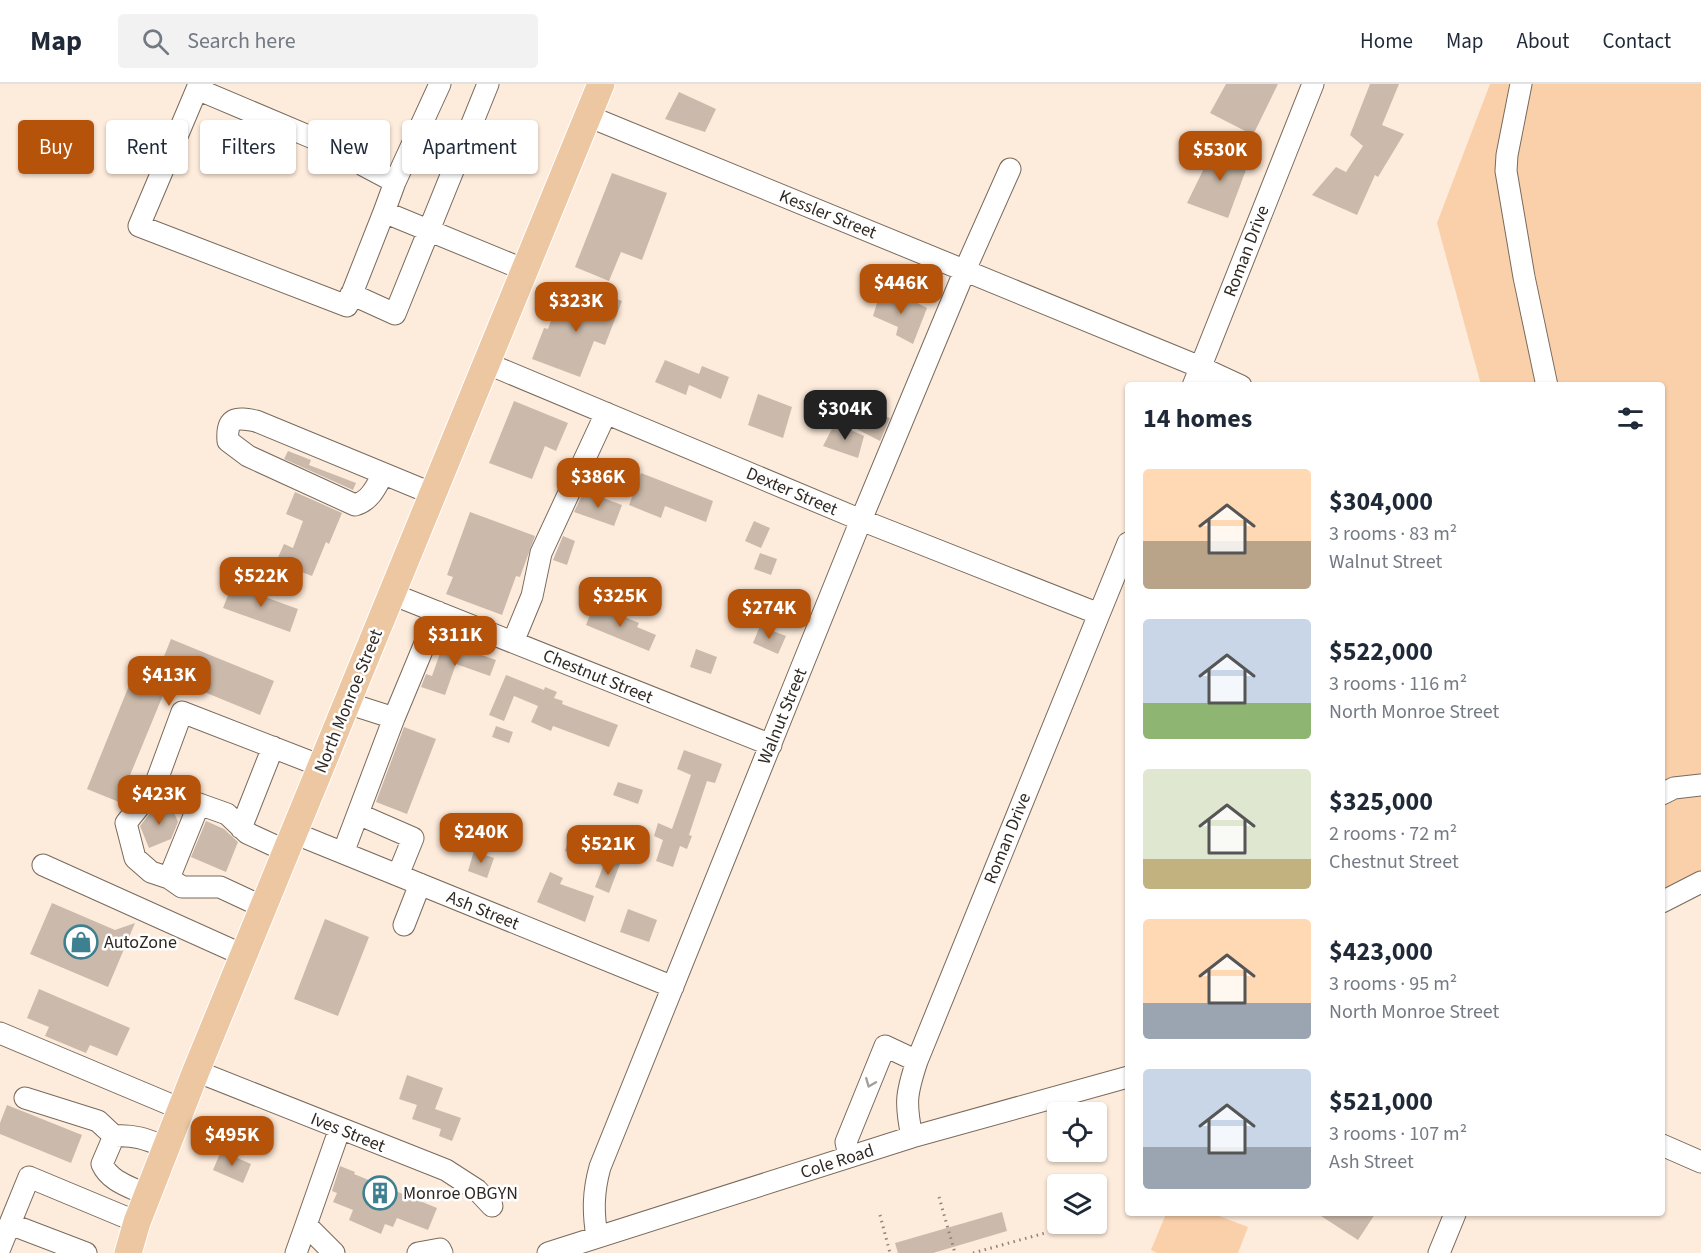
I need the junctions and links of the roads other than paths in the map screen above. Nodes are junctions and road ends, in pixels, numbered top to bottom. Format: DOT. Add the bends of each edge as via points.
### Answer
graph roads {
  1 [pos="440,84"];
  2 [pos="488,84"];
  3 [pos="601,84"];
  4 [pos="1313,84"];
  5 [pos="1521,84"];
  6 [pos="588,116"];
  7 [pos="1010,169"];
  8 [pos="395,182"];
  9 [pos="384,212"];
  10 [pos="429,231"];
  11 [pos="525,270"];
  12 [pos="965,270"];
  13 [pos="351,294"];
  14 [pos="486,363"];
  15 [pos="1197,376"];
  16 [pos="1223,382"];
  17 [pos="1546,382"];
  18 [pos="606,414"];
  19 [pos="383,474"];
  20 [pos="432,494"];
  21 [pos="861,520"];
  22 [pos="1125,550"];
  23 [pos="392,594"];
  24 [pos="438,612"];
  25 [pos="1099,614"];
  26 [pos="513,642"];
  27 [pos="347,703"];
  28 [pos="394,718"];
  29 [pos="771,745"];
  30 [pos="273,747"];
  31 [pos="321,766"];
  32 [pos="1701,785"];
  33 [pos="154,788"];
  34 [pos="1665,792"];
  35 [pos="199,804"];
  36 [pos="358,814"];
  37 [pos="241,828"];
  38 [pos="290,842"];
  39 [pos="344,853"];
  40 [pos="43,865"];
  41 [pos="398,875"];
  42 [pos="168,878"];
  43 [pos="1701,882"];
  44 [pos="420,884"];
  45 [pos="1665,900"];
  46 [pos="263,906"];
  47 [pos="404,925"];
  48 [pos="243,955"];
  49 [pos="673,987"];
  50 [pos="0,1033"];
  51 [pos="917,1061"];
  52 [pos="196,1071"];
  53 [pos="1125,1078"];
  54 [pos="25,1098"];
  55 [pos="181,1109"];
  56 [pos="340,1128"];
  57 [pos="114,1136"];
  58 [pos="912,1137"];
  59 [pos="1665,1146"];
  60 [pos="166,1147"];
  61 [pos="849,1157"];
  62 [pos="1701,1162"];
  63 [pos="147,1195"];
  64 [pos="492,1206"];
  65 [pos="1454,1216"];
  66 [pos="137,1222"];
  67 [pos="10,1224"];
  68 [pos="306,1226"];
  69 [pos="597,1237"];
  70 [pos="0,1248"];
  71 [pos="74,1251"];
  72 [pos="128,1253"];
  73 [pos="296,1253"];
  74 [pos="334,1253"];
  75 [pos="418,1253"];
  76 [pos="442,1253"];
  77 [pos="548,1253"];
  78 [pos="1439,1253"];
  1 -- 8 [label="street"];
  2 -- 10 [label="street"];
  3 -- 6 [label="main road, North Monroe Street"];
  4 -- 15 [label="street, Roman Drive"];
  5 -- 17 [label="street" via="1506,171"];
  6 -- 11 [label="main road, North Monroe Street"];
  6 -- 12 [label="street, Kessler Street"];
  7 -- 12 [label="street, Walnut Street"];
  8 -- 9 [label="street"];
  8 -- 13 [label="street" via="339,148 197,89 139,226 347,306"];
  9 -- 10 [label="street"];
  9 -- 13 [label="street"];
  10 -- 11 [label="street"];
  10 -- 13 [label="street" via="395,314"];
  11 -- 14 [label="main road, North Monroe Street"];
  12 -- 15 [label="street, Kessler Street"];
  12 -- 21 [label="street, Walnut Street"];
  14 -- 18 [label="street, Dexter Street"];
  14 -- 20 [label="main road, North Monroe Street"];
  15 -- 16 [label="street, Kessler Street"];
  18 -- 21 [label="street, Dexter Street"];
  18 -- 26 [label="street" via="541,553 532,596"];
  19 -- 19 [label="street" via="256,421 241,418 227,428 228,441 248,456 355,505 371,495"];
  19 -- 20 [label="street"];
  20 -- 23 [label="main road, North Monroe Street"];
  21 -- 25 [label="street, Dexter Street"];
  21 -- 29 [label="street, Walnut Street"];
  22 -- 25 [label="street, Roman Drive"];
  23 -- 24 [label="street, Chestnut Street"];
  23 -- 27 [label="main road, North Monroe Street"];
  24 -- 26 [label="street, Chestnut Street"];
  24 -- 28 [label="street"];
  25 -- 51 [label="street, Roman Drive"];
  26 -- 29 [label="street, Chestnut Street"];
  27 -- 28 [label="street"];
  27 -- 31 [label="main road, North Monroe Street"];
  28 -- 36 [label="street"];
  29 -- 49 [label="street, Walnut Street"];
  30 -- 31 [label="street"];
  30 -- 33 [label="street" via="182,712"];
  30 -- 37 [label="street"];
  31 -- 38 [label="main road, North Monroe Street"];
  32 -- 34 [label="street"];
  33 -- 35 [label="street, Ash Street"];
  33 -- 42 [label="street" via="126,823 135,858 151,872"];
  35 -- 37 [label="street, Ash Street" via="227,814"];
  35 -- 42 [label="street"];
  36 -- 39 [label="street"];
  36 -- 41 [label="street" via="413,838"];
  37 -- 38 [label="street, Ash Street" via="247,833"];
  38 -- 39 [label="street, Ash Street"];
  38 -- 46 [label="main road, North Monroe Street"];
  39 -- 41 [label="street, Ash Street"];
  40 -- 48 [label="street"];
  41 -- 44 [label="street, Ash Street"];
  42 -- 46 [label="street" via="182,887 220,887"];
  43 -- 45 [label="street"];
  44 -- 47 [label="street"];
  44 -- 49 [label="street, Ash Street"];
  46 -- 48 [label="main road, North Monroe Street"];
  48 -- 52 [label="main road, North Monroe Street"];
  49 -- 69 [label="street, Walnut Street" via="600,1167 593,1213"];
  50 -- 55 [label="street"];
  51 -- 58 [label="street, Roman Drive" via="906,1108"];
  51 -- 61 [label="street, one-way" via="885,1047 846,1142"];
  52 -- 55 [label="main road, North Monroe Street"];
  52 -- 56 [label="street, Ives Street"];
  53 -- 58 [label="street, Cole Road"];
  54 -- 57 [label="street" via="98,1121"];
  55 -- 60 [label="main road, North Monroe Street"];
  56 -- 64 [label="street, Ives Street" via="446,1170 477,1190"];
  56 -- 68 [label="street"];
  57 -- 60 [label="street" via="137,1136"];
  57 -- 63 [label="street" via="102,1164 106,1173"];
  58 -- 61 [label="street, Cole Road"];
  59 -- 62 [label="street"];
  60 -- 63 [label="main road, North Monroe Street"];
  61 -- 69 [label="street, Cole Road"];
  63 -- 66 [label="main road, North Monroe Street"];
  65 -- 78 [label="street"];
  66 -- 67 [label="street" via="29,1177"];
  66 -- 72 [label="main road, North Monroe Street"];
  67 -- 70 [label="street"];
  67 -- 71 [label="street"];
  68 -- 73 [label="street"];
  68 -- 74 [label="street"];
  69 -- 77 [label="street, Cole Road"];
  75 -- 76 [label="street" via="440,1249"];
}
